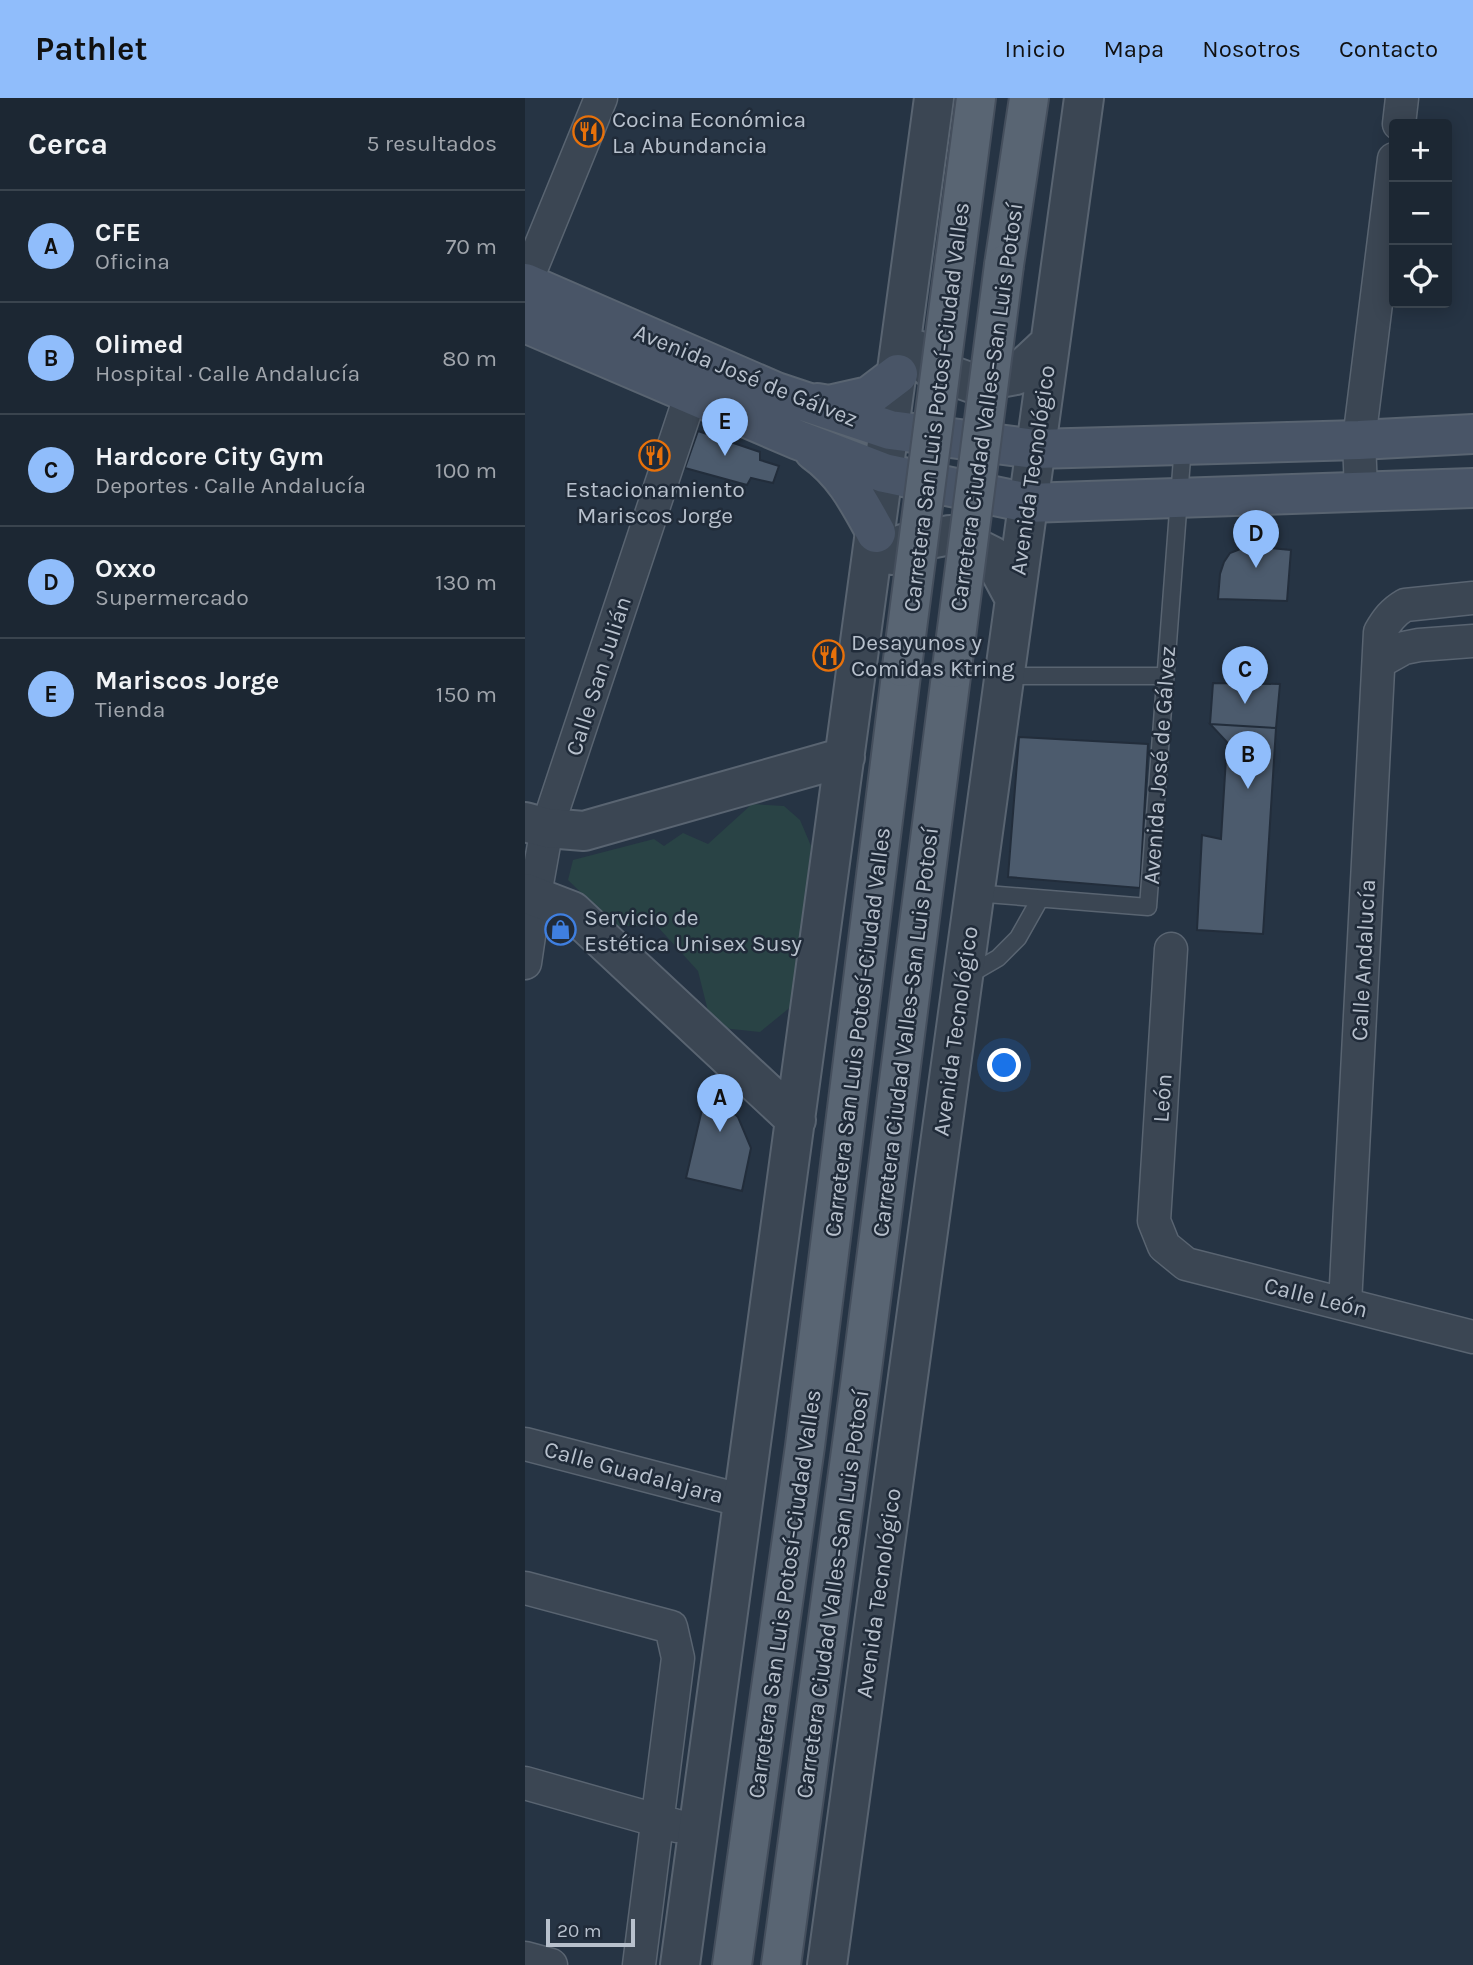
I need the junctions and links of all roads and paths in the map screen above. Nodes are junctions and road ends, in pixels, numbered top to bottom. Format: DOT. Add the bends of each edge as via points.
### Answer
graph roads {
  1 [pos="601,98"];
  2 [pos="934,98"];
  3 [pos="976,98"];
  4 [pos="1029,98"];
  5 [pos="1084,98"];
  6 [pos="1402,98"];
  7 [pos="1400,119"];
  8 [pos="1391,182"];
  9 [pos="525,284"];
  10 [pos="525,323"];
  11 [pos="903,332"];
  12 [pos="1049,344"];
  13 [pos="898,374"];
  14 [pos="691,394"];
  15 [pos="798,400"];
  16 [pos="890,430"];
  17 [pos="1473,434"];
  18 [pos="798,440"];
  19 [pos="1359,440"];
  20 [pos="1183,445"];
  21 [pos="1035,449"];
  22 [pos="884,473"];
  23 [pos="1473,488"];
  24 [pos="1361,491"];
  25 [pos="1178,497"];
  26 [pos="1028,503"];
  27 [pos="876,533"];
  28 [pos="870,578"];
  29 [pos="1473,598"];
  30 [pos="1014,599"];
  31 [pos="1473,640"];
  32 [pos="1378,663"];
  33 [pos="1004,676"];
  34 [pos="1165,676"];
  35 [pos="845,757"];
  36 [pos="536,825"];
  37 [pos="974,893"];
  38 [pos="530,894"];
  39 [pos="1040,898"];
  40 [pos="1171,950"];
  41 [pos="525,963"];
  42 [pos="962,979"];
  43 [pos="796,1120"];
  44 [pos="1154,1253"];
  45 [pos="1345,1304"];
  46 [pos="1473,1337"];
  47 [pos="525,1444"];
  48 [pos="744,1501"];
  49 [pos="525,1588"];
  50 [pos="525,1783"];
  51 [pos="657,1820"];
  52 [pos="699,1832"];
  53 [pos="525,1958"];
  54 [pos="551,1965"];
  55 [pos="639,1965"];
  56 [pos="680,1965"];
  57 [pos="732,1965"];
  58 [pos="781,1965"];
  59 [pos="827,1965"];
  1 -- 9 [label="street"];
  2 -- 11 [label="street"];
  3 -- 57 [label="main road, Carretera San Luis Potosí-Ciudad Valles, bridge" via="805,1446"];
  4 -- 58 [label="main road, Carretera Ciudad Valles-San Luis Potosí, bridge"];
  5 -- 12 [label="street, Avenida Tecnológico"];
  6 -- 7 [label="street"];
  8 -- 19 [label="street"];
  9 -- 15 [label="main road, Avenida José de Gálvez"];
  10 -- 14 [label="main road, Avenida José de Gálvez"];
  11 -- 12 [label="street" via="930,368 972,383 1016,375"];
  11 -- 13 [label="street"];
  12 -- 21 [label="street, Avenida Tecnológico"];
  13 -- 15 [label="main road" via="869,396 829,405"];
  13 -- 16 [label="street"];
  14 -- 18 [label="main road, Avenida José de Gálvez"];
  14 -- 36 [label="street, Calle San Julián"];
  15 -- 16 [label="main road, Avenida José de Gálvez"];
  16 -- 21 [label="main road, Avenida José de Gálvez"];
  16 -- 22 [label="street"];
  17 -- 19 [label="main road, Avenida José de Gálvez"];
  18 -- 22 [label="main road, Avenida José de Gálvez"];
  18 -- 27 [label="main road" via="831,463"];
  19 -- 20 [label="main road, Avenida José de Gálvez"];
  19 -- 24 [label="street"];
  20 -- 21 [label="main road, Avenida José de Gálvez"];
  20 -- 25 [label="lane, Avenida José de Gálvez"];
  21 -- 26 [label="street, Avenida Tecnológico"];
  22 -- 26 [label="main road, Avenida José de Gálvez"];
  22 -- 27 [label="street"];
  23 -- 24 [label="main road, Avenida José de Gálvez"];
  24 -- 25 [label="main road, Avenida José de Gálvez"];
  25 -- 26 [label="main road, Avenida José de Gálvez"];
  25 -- 34 [label="lane, Avenida José de Gálvez"];
  26 -- 30 [label="street, Avenida Tecnológico"];
  27 -- 28 [label="street"];
  28 -- 30 [label="street" via="903,544 950,535 992,556"];
  28 -- 35 [label="street"];
  29 -- 32 [label="street, Calle Andalucía" via="1405,605 1396,610 1380,632"];
  30 -- 33 [label="street, Avenida Tecnológico"];
  31 -- 32 [label="street" via="1404,648"];
  32 -- 45 [label="street, Calle Andalucía"];
  33 -- 34 [label="lane"];
  33 -- 37 [label="street, Avenida Tecnológico"];
  34 -- 39 [label="lane, Avenida José de Gálvez" via="1148,907"];
  35 -- 36 [label="street" via="585,831"];
  35 -- 43 [label="street"];
  36 -- 38 [label="street, Calle San Julián"];
  37 -- 39 [label="lane"];
  37 -- 42 [label="street, Avenida Tecnológico"];
  38 -- 41 [label="street, Calle San Julián"];
  38 -- 43 [label="street" via="572,911"];
  39 -- 42 [label="lane" via="1018,938 998,958"];
  40 -- 44 [label="street, León"];
  42 -- 59 [label="street, Avenida Tecnológico"];
  43 -- 48 [label="street"];
  44 -- 45 [label="street, Calle León"];
  45 -- 46 [label="street, Calle León"];
  47 -- 48 [label="street, Calle Guadalajara"];
  48 -- 52 [label="street"];
  49 -- 51 [label="street" via="671,1627 678,1658"];
  50 -- 51 [label="street"];
  51 -- 52 [label="street"];
  51 -- 55 [label="street"];
  52 -- 56 [label="street"];
  53 -- 54 [label="street"];
}
